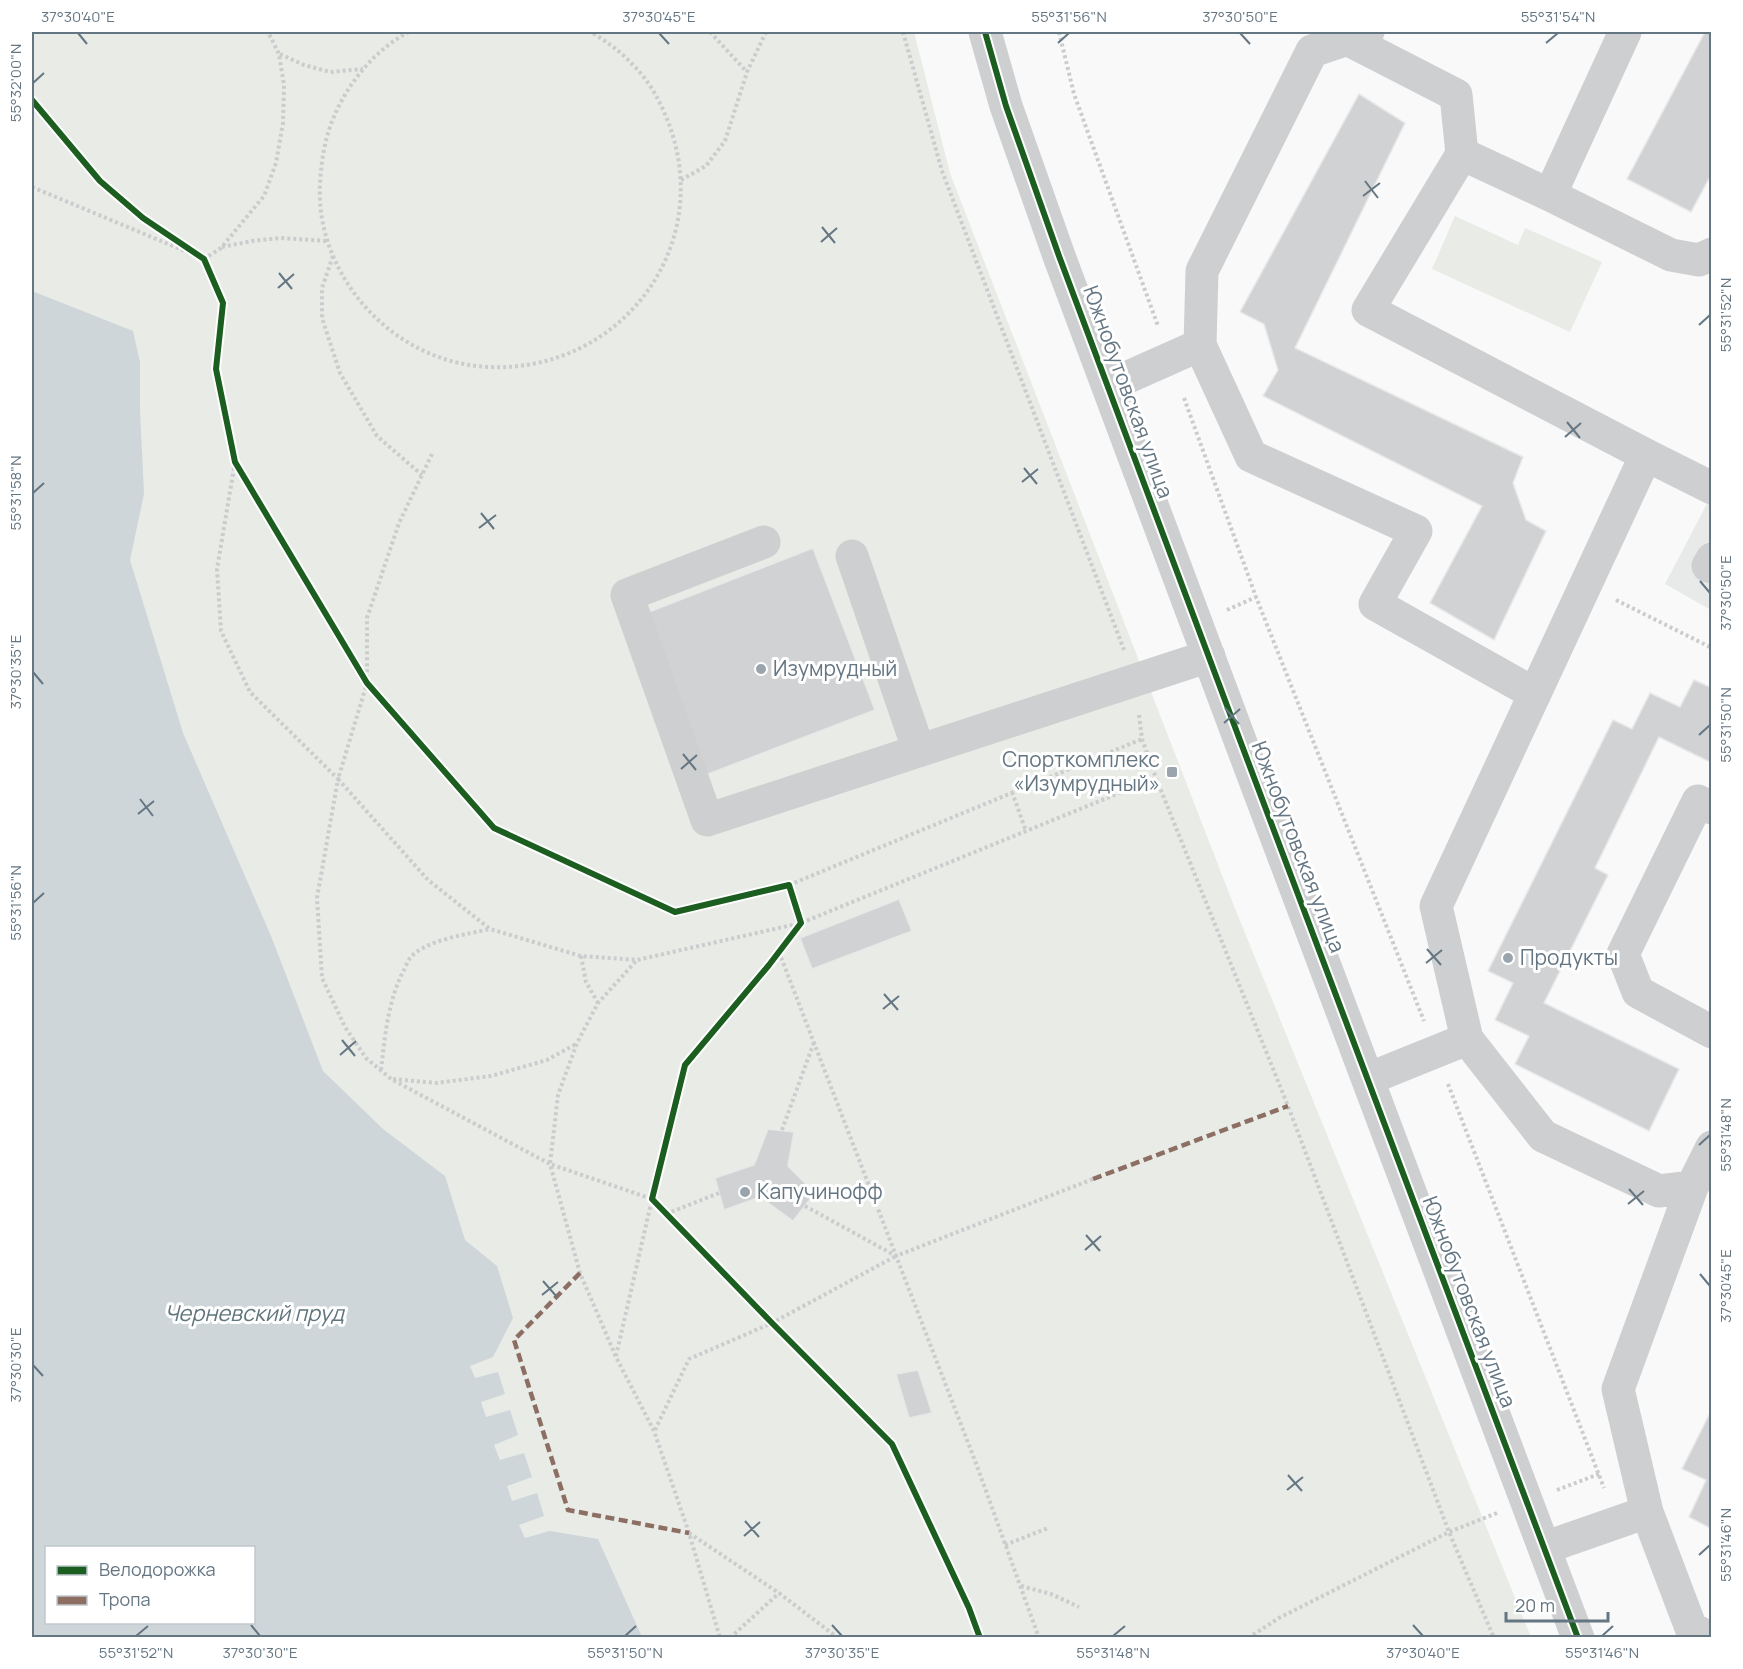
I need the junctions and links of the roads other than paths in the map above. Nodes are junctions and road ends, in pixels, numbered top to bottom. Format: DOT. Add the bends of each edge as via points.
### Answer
graph roads {
  1 [pos="985,32"];
  2 [pos="1625,32"];
  3 [pos="1357,35"];
  4 [pos="1462,154"];
  5 [pos="1550,195"];
  6 [pos="1712,255"];
  7 [pos="1200,345"];
  8 [pos="1108,386"];
  9 [pos="1646,455"];
  10 [pos="1712,488"];
  11 [pos="764,542"];
  12 [pos="852,556"];
  13 [pos="1712,559"];
  14 [pos="1712,567"];
  15 [pos="1209,656"];
  16 [pos="1535,694"];
  17 [pos="919,752"];
  18 [pos="1712,808"];
  19 [pos="1712,1032"];
  20 [pos="1467,1039"];
  21 [pos="1368,1079"];
  22 [pos="1712,1147"];
  23 [pos="1692,1187"];
  24 [pos="1632,1517"];
  25 [pos="1544,1548"];
  26 [pos="1578,1638"];
  27 [pos="1710,1638"];
  1 -- 8 [label="street, Южнобутовская улица" via="1009,117"];
  2 -- 5 [label="street"];
  3 -- 4 [label="street" via="1456,95"];
  3 -- 7 [label="street" via="1312,51 1202,271"];
  4 -- 5 [label="street"];
  4 -- 9 [label="street" via="1368,310"];
  5 -- 6 [label="street" via="1671,255 1699,260"];
  7 -- 8 [label="street"];
  7 -- 16 [label="street" via="1251,456 1416,531 1375,604"];
  8 -- 15 [label="street, Южнобутовская улица"];
  9 -- 10 [label="street"];
  9 -- 16 [label="street"];
  11 -- 17 [label="street" via="627,595 707,820"];
  12 -- 17 [label="street"];
  13 -- 14 [label="street" via="1708,566"];
  15 -- 17 [label="street"];
  15 -- 21 [label="street, Южнобутовская улица"];
  16 -- 20 [label="street" via="1436,906"];
  18 -- 19 [label="street" via="1698,801 1623,954 1638,992"];
  20 -- 21 [label="street"];
  20 -- 23 [label="street" via="1543,1137 1659,1191"];
  21 -- 25 [label="street, Южнобутовская улица"];
  22 -- 23 [label="street"];
  23 -- 24 [label="street" via="1618,1389"];
  24 -- 25 [label="street"];
  24 -- 27 [label="street" via="1691,1628"];
  25 -- 26 [label="street, Южнобутовская улица"];
}
